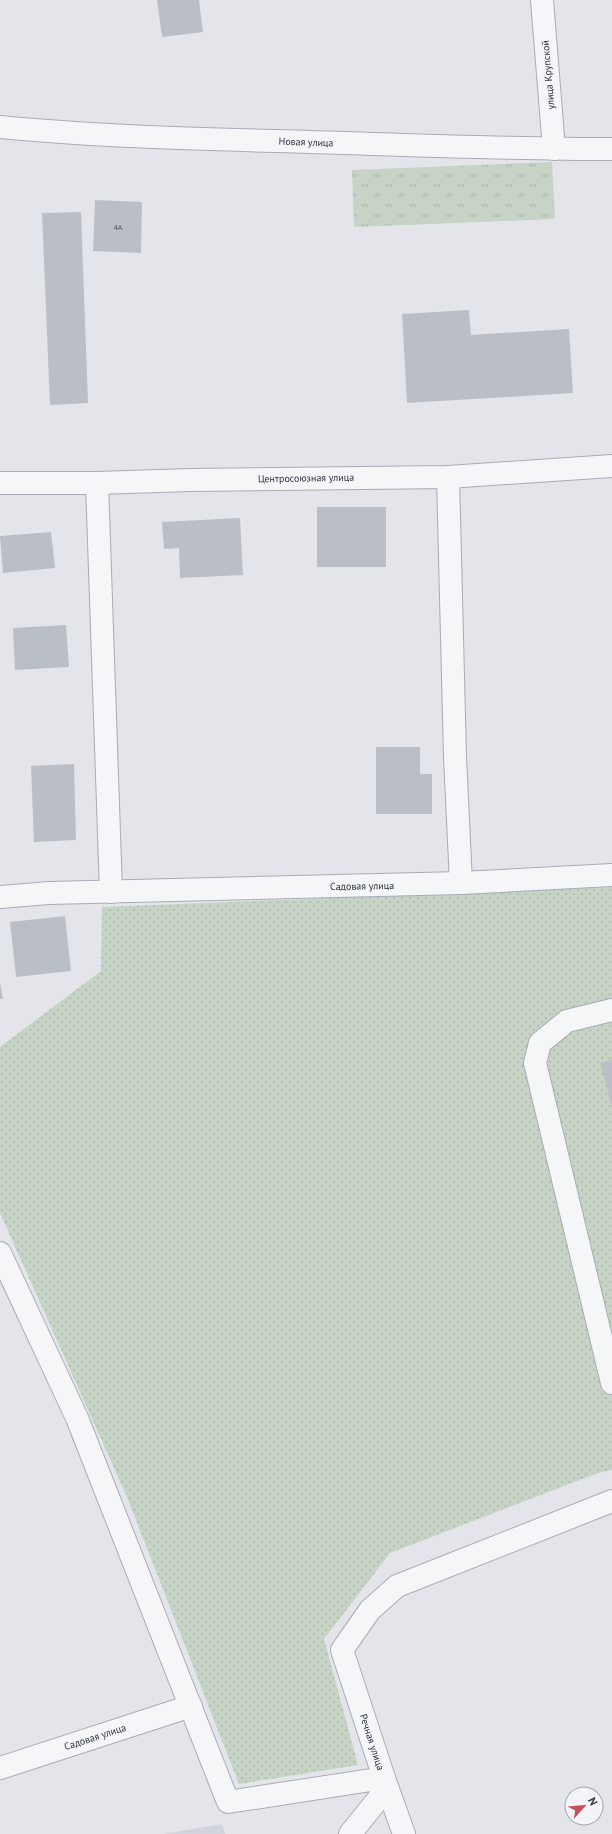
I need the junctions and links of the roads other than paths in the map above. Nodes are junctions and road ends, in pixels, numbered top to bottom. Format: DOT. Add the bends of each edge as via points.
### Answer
graph roads {
  1 [pos="542,0"];
  2 [pos="0,127"];
  3 [pos="554,149"];
  4 [pos="612,149"];
  5 [pos="612,466"];
  6 [pos="448,477"];
  7 [pos="0,483"];
  8 [pos="97,483"];
  9 [pos="612,875"];
  10 [pos="461,883"];
  11 [pos="111,892"];
  12 [pos="0,897"];
  13 [pos="612,1010"];
  14 [pos="0,1253"];
  15 [pos="612,1383"];
  16 [pos="612,1501"];
  17 [pos="191,1706"];
  18 [pos="0,1768"];
  19 [pos="385,1783"];
  20 [pos="350,1834"];
  21 [pos="404,1834"];
  1 -- 3 [label="street, улица Крупской"];
  2 -- 3 [label="street, Новая улица" via="222,139"];
  3 -- 4 [label="street, Новая улица"];
  5 -- 6 [label="street, Центросоюзная улица"];
  6 -- 8 [label="street, Центросоюзная улица"];
  6 -- 10 [label="street" via="455,764"];
  7 -- 8 [label="street, Центросоюзная улица"];
  8 -- 11 [label="street"];
  9 -- 10 [label="street, Садовая улица"];
  10 -- 11 [label="street, Садовая улица"];
  11 -- 12 [label="street, Садовая улица"];
  13 -- 15 [label="street" via="567,1021 540,1043 535,1063"];
  14 -- 17 [label="street" via="77,1418"];
  16 -- 19 [label="street, Речная улица" via="397,1586 370,1610 342,1650"];
  17 -- 18 [label="street, Садовая улица"];
  17 -- 19 [label="street" via="228,1802"];
  19 -- 20 [label="street"];
  19 -- 21 [label="street, Речная улица"];
}
